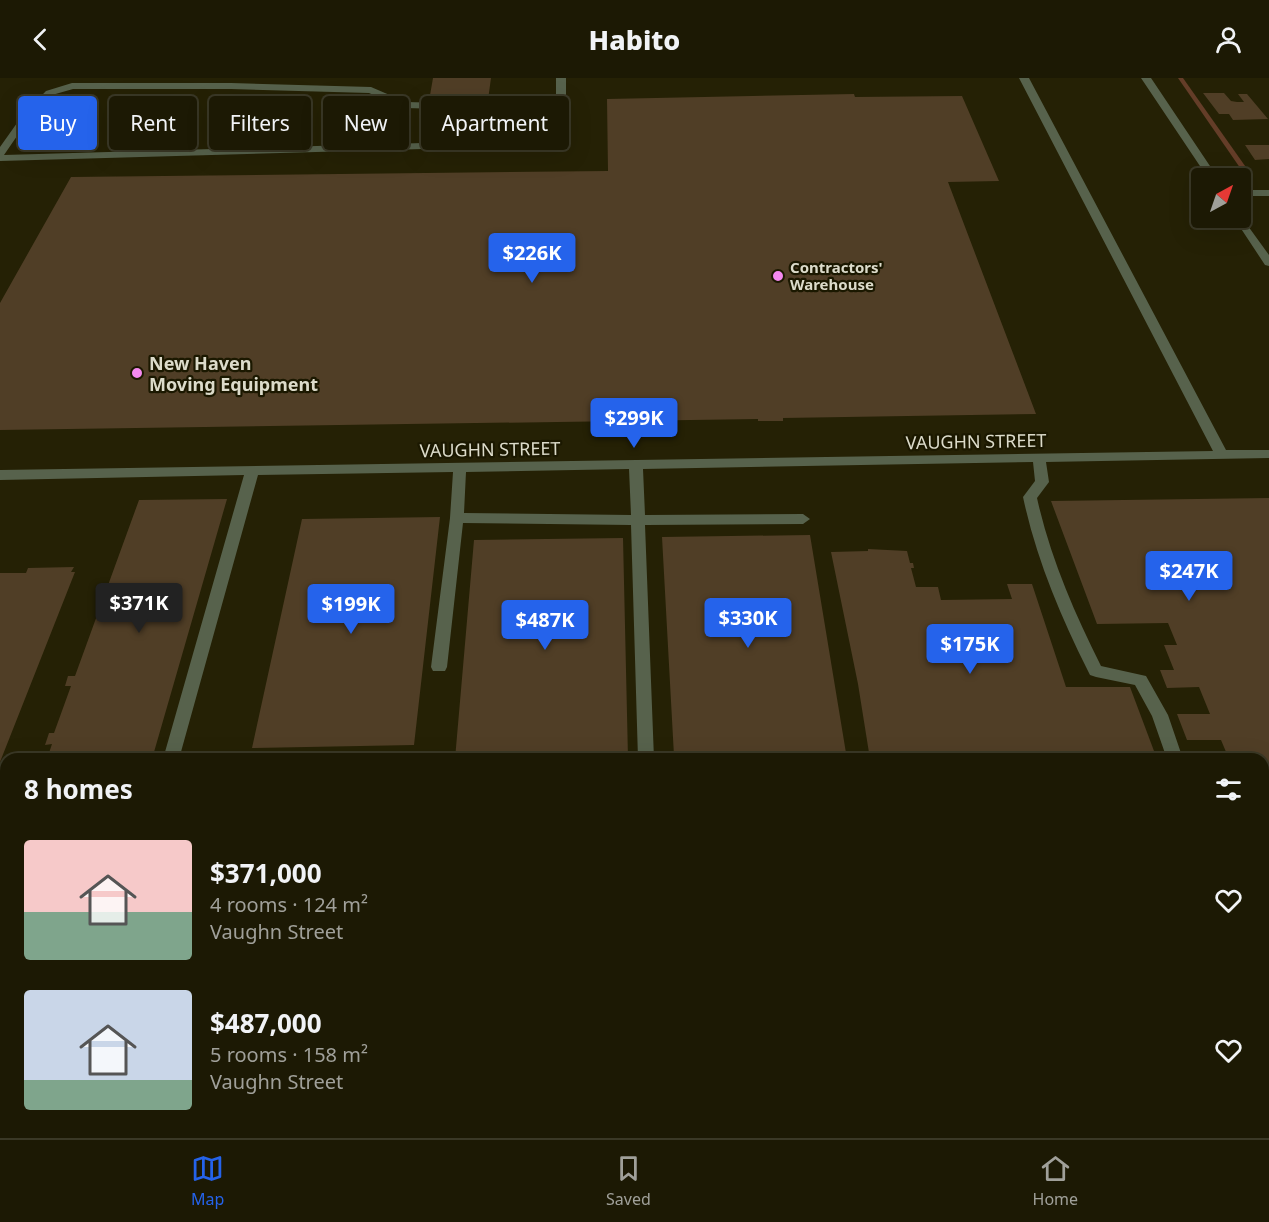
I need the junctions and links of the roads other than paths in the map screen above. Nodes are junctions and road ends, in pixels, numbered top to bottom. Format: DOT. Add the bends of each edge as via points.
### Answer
graph roads {
  1 [pos="561,78"];
  2 [pos="1024,78"];
  3 [pos="1146,78"];
  4 [pos="561,96"];
  5 [pos="421,105"];
  6 [pos="421,146"];
  7 [pos="0,156"];
  8 [pos="1206,168"];
  9 [pos="1251,193"];
  10 [pos="1269,193"];
  11 [pos="1246,228"];
  12 [pos="1269,263"];
  13 [pos="1269,454"];
  14 [pos="1222,456"];
  15 [pos="1039,458"];
  16 [pos="636,465"];
  17 [pos="460,467"];
  18 [pos="252,471"];
  19 [pos="0,475"];
  20 [pos="457,518"];
  21 [pos="803,519"];
  22 [pos="637,520"];
  23 [pos="439,667"];
  24 [pos="173,753"];
  25 [pos="646,753"];
  26 [pos="1173,753"];
  1 -- 4 [label="street"];
  2 -- 14 [label="street"];
  3 -- 8 [label="street"];
  5 -- 7 [label="street" via="404,105 371,90 72,86 49,93 25,118"];
  6 -- 7 [label="street"];
  9 -- 10 [label="street"];
  11 -- 12 [label="street"];
  13 -- 14 [label="street, VAUGHN STREET"];
  14 -- 15 [label="street, VAUGHN STREET"];
  15 -- 16 [label="street, VAUGHN STREET"];
  15 -- 26 [label="street" via="1042,482 1030,497 1035,526 1081,643 1096,671 1140,680 1160,715"];
  16 -- 17 [label="street, VAUGHN STREET"];
  16 -- 22 [label="street"];
  17 -- 18 [label="street, VAUGHN STREET"];
  17 -- 20 [label="street"];
  18 -- 19 [label="street, VAUGHN STREET"];
  18 -- 24 [label="street"];
  20 -- 22 [label="street"];
  20 -- 23 [label="street"];
  21 -- 22 [label="street"];
  22 -- 25 [label="street"];
}
